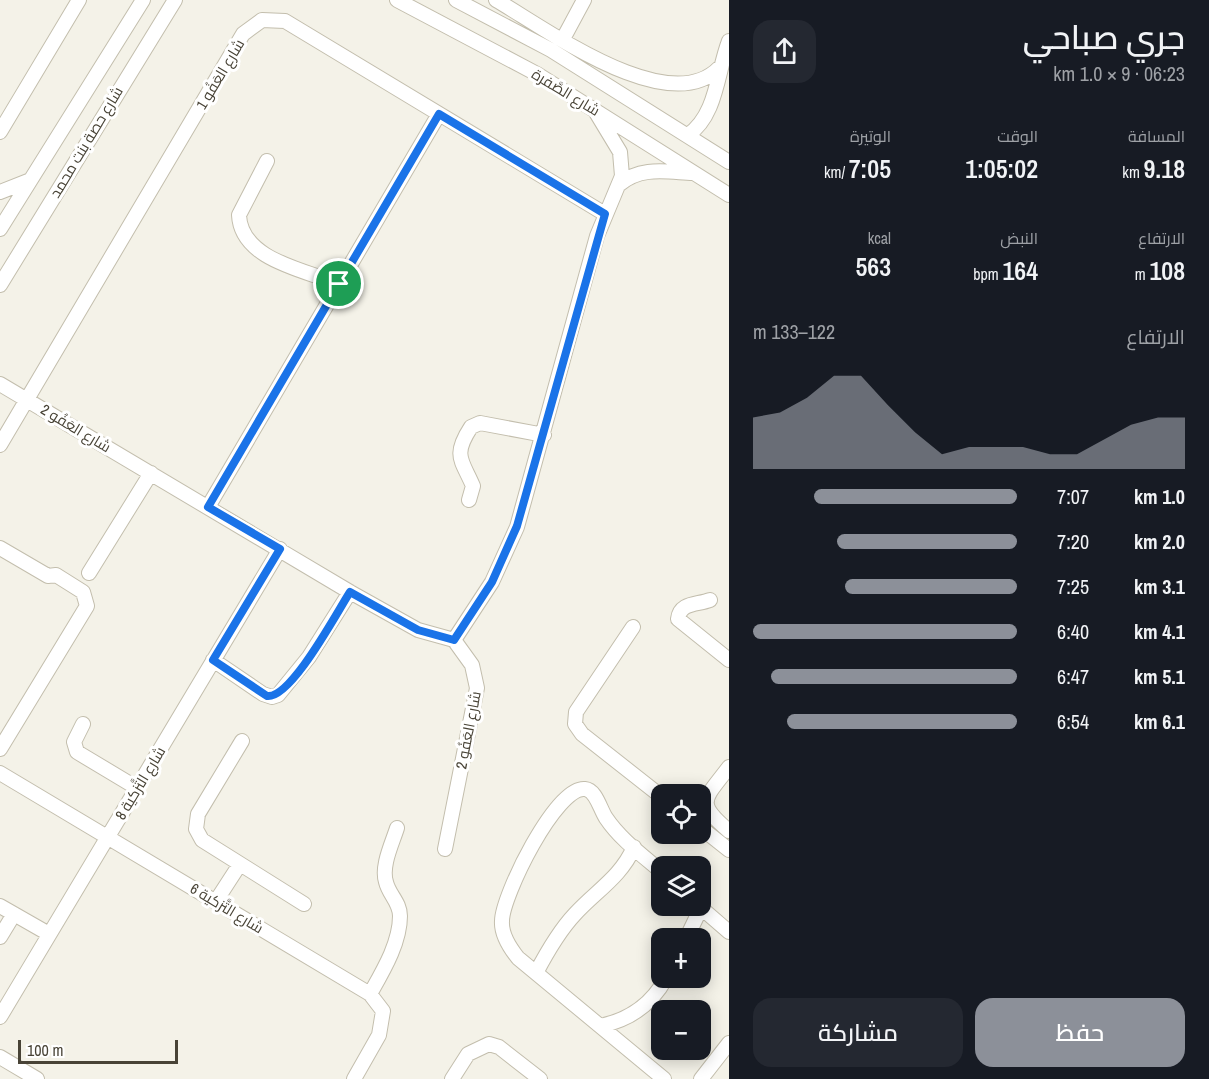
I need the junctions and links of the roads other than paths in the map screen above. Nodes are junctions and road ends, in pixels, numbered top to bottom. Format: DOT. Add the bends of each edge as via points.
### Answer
graph roads {
  1 [pos="79,0"];
  2 [pos="143,0"];
  3 [pos="175,0"];
  4 [pos="397,0"];
  5 [pos="456,0"];
  6 [pos="584,0"];
  7 [pos="504,2"];
  8 [pos="563,39"];
  9 [pos="729,41"];
  10 [pos="719,68"];
  11 [pos="594,109"];
  12 [pos="439,114"];
  13 [pos="0,132"];
  14 [pos="688,135"];
  15 [pos="267,161"];
  16 [pos="729,162"];
  17 [pos="696,173"];
  18 [pos="30,180"];
  19 [pos="620,184"];
  20 [pos="0,192"];
  21 [pos="729,195"];
  22 [pos="605,214"];
  23 [pos="0,229"];
  24 [pos="339,284"];
  25 [pos="0,285"];
  26 [pos="0,384"];
  27 [pos="27,399"];
  28 [pos="544,435"];
  29 [pos="0,445"];
  30 [pos="151,473"];
  31 [pos="469,500"];
  32 [pos="208,507"];
  33 [pos="0,548"];
  34 [pos="280,549"];
  35 [pos="89,573"];
  36 [pos="350,592"];
  37 [pos="710,600"];
  38 [pos="633,627"];
  39 [pos="454,640"];
  40 [pos="213,660"];
  41 [pos="729,660"];
  42 [pos="83,724"];
  43 [pos="242,741"];
  44 [pos="0,748"];
  45 [pos="729,767"];
  46 [pos="0,773"];
  47 [pos="137,788"];
  48 [pos="651,788"];
  49 [pos="397,828"];
  50 [pos="729,831"];
  51 [pos="711,836"];
  52 [pos="107,837"];
  53 [pos="634,847"];
  54 [pos="445,849"];
  55 [pos="729,850"];
  56 [pos="651,862"];
  57 [pos="240,864"];
  58 [pos="216,902"];
  59 [pos="304,904"];
  60 [pos="0,906"];
  61 [pos="15,914"];
  62 [pos="710,916"];
  63 [pos="729,932"];
  64 [pos="49,934"];
  65 [pos="0,937"];
  66 [pos="536,973"];
  67 [pos="658,988"];
  68 [pos="370,994"];
  69 [pos="0,1017"];
  70 [pos="600,1026"];
  71 [pos="729,1043"];
  72 [pos="0,1057"];
  73 [pos="37,1079"];
  74 [pos="354,1079"];
  75 [pos="452,1079"];
  76 [pos="540,1079"];
  77 [pos="664,1079"];
  78 [pos="701,1079"];
  1 -- 13 [label="street"];
  2 -- 18 [label="street, شارع حصة بنت محمد"];
  3 -- 25 [label="street, شارع حصة بنت محمد"];
  4 -- 11 [label="street, شارع الصَّفرة" via="537,74"];
  5 -- 14 [label="street, شارع الصَّفرة" via="551,50"];
  6 -- 8 [label="street"];
  7 -- 8 [label="street"];
  8 -- 10 [label="street" via="611,66 662,82 693,84"];
  9 -- 10 [label="street"];
  10 -- 14 [label="street" via="708,113"];
  11 -- 17 [label="street, شارع الصَّفرة"];
  11 -- 19 [label="street" via="620,152"];
  12 -- 22 [label="street, شارع العَفُو 1"];
  12 -- 24 [label="street"];
  12 -- 27 [label="street, شارع العَفُو 1" via="285,21 255,23 243,34"];
  14 -- 16 [label="street, شارع الصَّفرة"];
  15 -- 24 [label="street" via="239,215 246,239 279,261"];
  17 -- 19 [label="street" via="647,171"];
  17 -- 21 [label="street, شارع الصَّفرة"];
  18 -- 20 [label="street"];
  18 -- 23 [label="street, شارع حصة بنت محمد"];
  19 -- 22 [label="street"];
  22 -- 28 [label="street"];
  24 -- 32 [label="street"];
  26 -- 27 [label="street, شارع العَفُو 2"];
  27 -- 29 [label="street, شارع العَفُو 1"];
  27 -- 30 [label="street, شارع العَفُو 2"];
  28 -- 31 [label="street" via="480,423 471,427 460,455 461,466 473,486"];
  28 -- 39 [label="street" via="507,552"];
  30 -- 32 [label="street, شارع العَفُو 2"];
  30 -- 35 [label="street"];
  32 -- 34 [label="street, شارع العَفُو 2"];
  33 -- 44 [label="street" via="48,576 77,600 86,600 85,611"];
  34 -- 36 [label="street, شارع العَفُو 2"];
  34 -- 40 [label="street, شارع التَّزكية 8"];
  36 -- 39 [label="street, شارع العَفُو 2" via="418,630"];
  36 -- 40 [label="street" via="309,657 279,695 263,694"];
  37 -- 41 [label="street" via="689,604 680,611 678,619"];
  38 -- 48 [label="street" via="576,712 574,724"];
  39 -- 54 [label="street, شارع العَفُو 2" via="472,666 477,688"];
  40 -- 47 [label="street, شارع التَّزكية 8"];
  42 -- 47 [label="street" via="74,742 77,752"];
  43 -- 57 [label="street" via="195,824 202,840"];
  45 -- 50 [label="street" via="706,802 711,816"];
  46 -- 52 [label="street, شارع التَّزكية 6"];
  47 -- 52 [label="street, شارع التَّزكية 8"];
  49 -- 68 [label="street" via="384,875 400,918 388,959"];
  51 -- 55 [label="street"];
  52 -- 58 [label="street, شارع التَّزكية 6"];
  52 -- 64 [label="street, شارع التَّزكية 8"];
  53 -- 56 [label="street"];
  53 -- 66 [label="street" via="615,877 563,929"];
  53 -- 66 [label="street" via="611,825 588,790 577,791 553,812 522,865 501,920 508,945"];
  57 -- 58 [label="street"];
  57 -- 59 [label="street"];
  58 -- 68 [label="street, شارع التَّزكية 6"];
  60 -- 61 [label="street"];
  61 -- 64 [label="street"];
  61 -- 65 [label="street"];
  62 -- 63 [label="street"];
  64 -- 69 [label="street, شارع التَّزكية 8"];
  66 -- 70 [label="street"];
  67 -- 70 [label="street" via="642,1008"];
  68 -- 74 [label="street, شارع التَّزكية 6" via="383,1011 379,1035"];
  70 -- 77 [label="street"];
  71 -- 78 [label="street"];
  72 -- 73 [label="street"];
  75 -- 76 [label="street" via="468,1054 489,1044 499,1047"];
}
